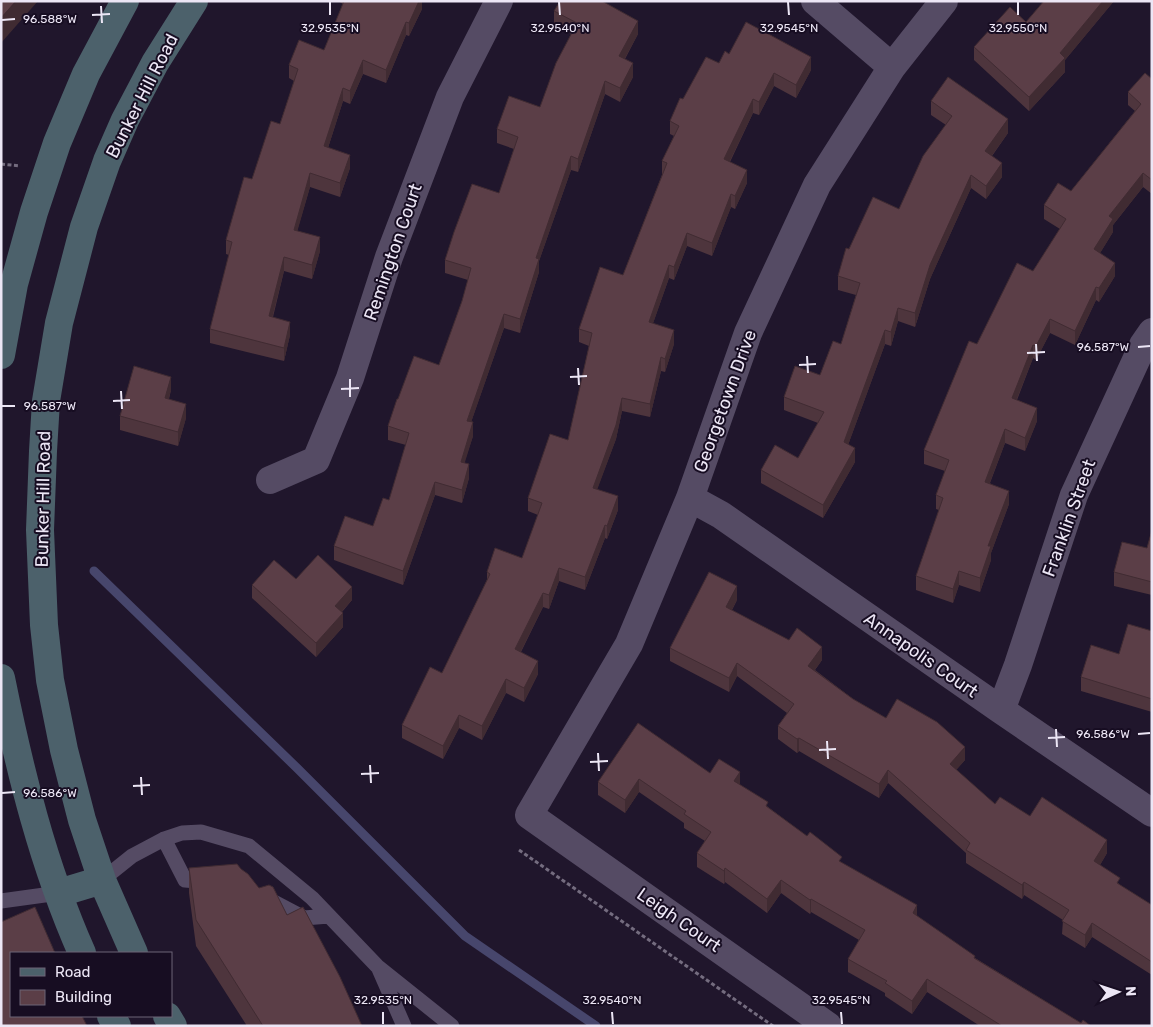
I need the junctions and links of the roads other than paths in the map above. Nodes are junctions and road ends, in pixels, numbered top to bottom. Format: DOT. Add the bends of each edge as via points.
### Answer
graph roads {
  1 [pos="125,1"];
  2 [pos="194,1"];
  3 [pos="499,1"];
  4 [pos="815,1"];
  5 [pos="944,1"];
  6 [pos="892,67"];
  7 [pos="1152,332"];
  8 [pos="1,355"];
  9 [pos="270,480"];
  10 [pos="690,498"];
  11 [pos="1,678"];
  12 [pos="1001,710"];
  13 [pos="1152,813"];
  14 [pos="529,815"];
  15 [pos="164,839"];
  16 [pos="102,880"];
  17 [pos="225,882"];
  18 [pos="59,893"];
  19 [pos="256,893"];
  20 [pos="1,901"];
  21 [pos="330,916"];
  22 [pos="82,952"];
  23 [pos="134,952"];
  24 [pos="377,966"];
  25 [pos="404,1026"];
  26 [pos="452,1026"];
  27 [pos="828,1026"];
  1 -- 8 [label="main road" via="86,74 57,143 14,284"];
  2 -- 16 [label="main road, Bunker Hill Road" via="155,63 107,161 84,227 59,324 46,401 40,530 50,680 75,794"];
  3 -- 9 [label="street, Remington Court" via="450,97 390,257 350,378 316,460"];
  4 -- 6 [label="street"];
  5 -- 6 [label="street, Georgetown Drive"];
  6 -- 10 [label="street, Georgetown Drive" via="813,193 748,332"];
  7 -- 12 [label="street, Franklin Street" via="1074,495"];
  10 -- 12 [label="street, Annapolis Court" via="721,515"];
  10 -- 14 [label="street, Georgetown Drive" via="629,644"];
  11 -- 18 [label="main road" via="40,841"];
  12 -- 13 [label="street, Annapolis Court"];
  14 -- 27 [label="street, Leigh Court"];
  15 -- 16 [label="lane" via="132,856"];
  15 -- 17 [label="lane" via="186,880"];
  15 -- 21 [label="lane" via="182,833 201,832 249,846"];
  16 -- 18 [label="main road"];
  16 -- 23 [label="main road, Bunker Hill Road"];
  18 -- 20 [label="lane"];
  18 -- 22 [label="main road"];
  19 -- 21 [label="lane" via="304,918"];
  21 -- 24 [label="lane"];
  24 -- 25 [label="lane"];
  24 -- 26 [label="lane"];
}
